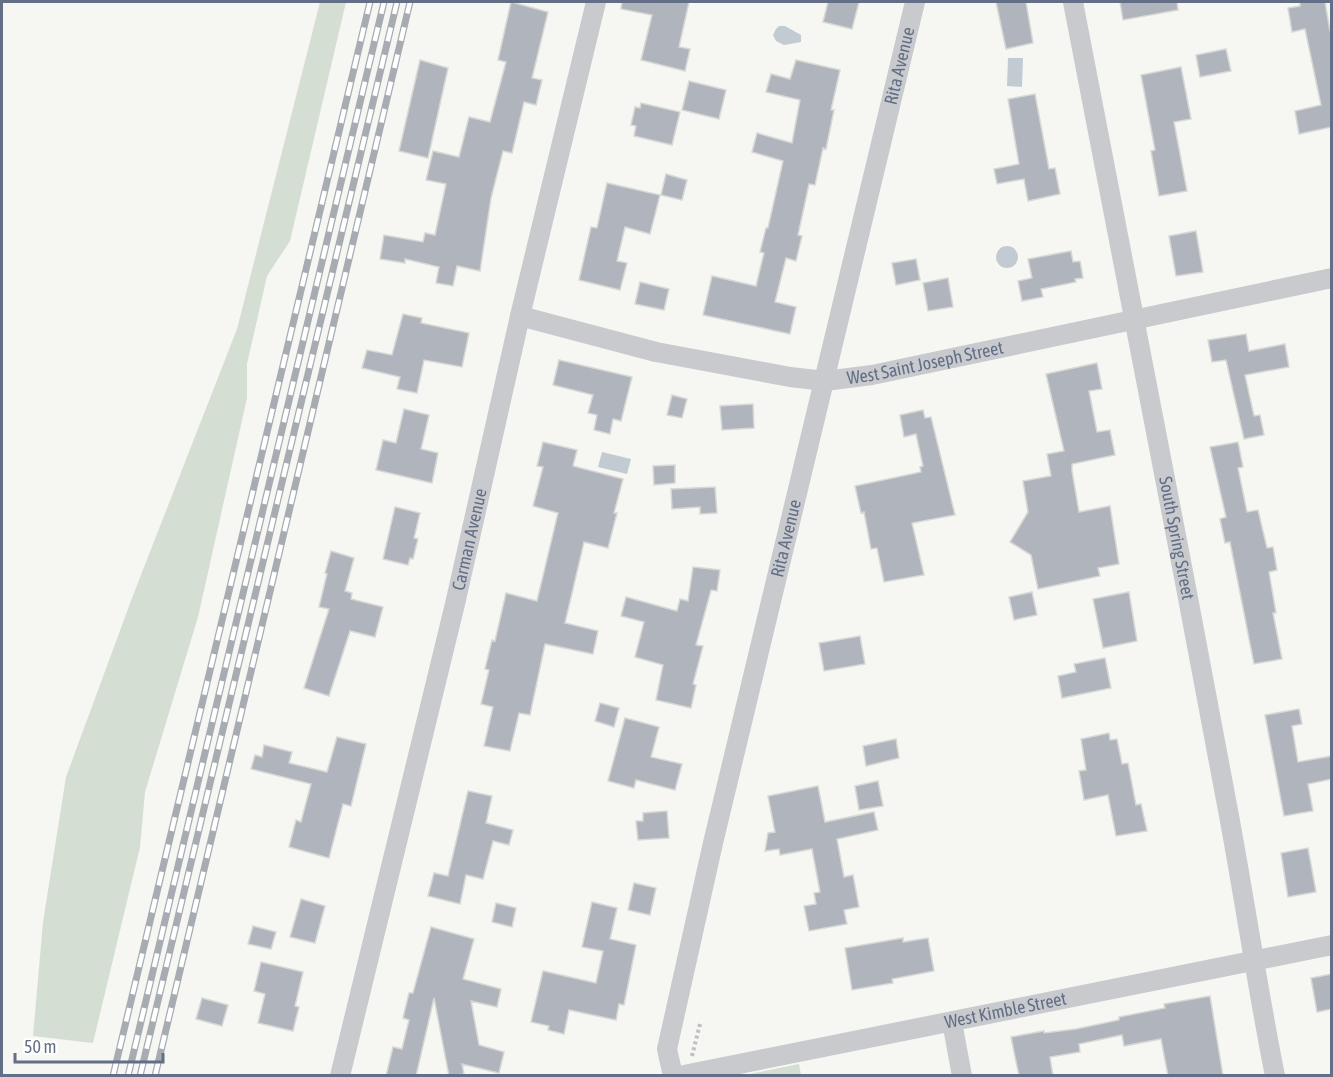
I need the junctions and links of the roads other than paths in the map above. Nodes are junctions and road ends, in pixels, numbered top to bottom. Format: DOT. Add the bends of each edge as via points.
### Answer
graph roads {
  1 [pos="596,2"];
  2 [pos="915,2"];
  3 [pos="1073,2"];
  4 [pos="1332,278"];
  5 [pos="520,316"];
  6 [pos="1135,319"];
  7 [pos="825,381"];
  8 [pos="1332,945"];
  9 [pos="1254,960"];
  10 [pos="952,1022"];
  11 [pos="340,1076"];
  12 [pos="673,1076"];
  13 [pos="680,1076"];
  14 [pos="962,1076"];
  15 [pos="1275,1076"];
  1 -- 5 [label="street, Carman Avenue"];
  2 -- 7 [label="street, Rita Avenue"];
  3 -- 6 [label="street, South Spring Street"];
  4 -- 6 [label="street, West Saint Joseph Street"];
  5 -- 7 [label="street, West Saint Joseph Street" via="656,352"];
  5 -- 11 [label="street, Carman Avenue" via="455,604"];
  6 -- 7 [label="street, West Saint Joseph Street" via="872,375"];
  6 -- 9 [label="street, South Spring Street"];
  7 -- 12 [label="street, Rita Avenue" via="667,1049"];
  8 -- 9 [label="street, West Kimble Street"];
  9 -- 10 [label="street, West Kimble Street"];
  9 -- 15 [label="street, South Spring Street"];
  10 -- 13 [label="street, West Kimble Street"];
  10 -- 14 [label="street"];
}
